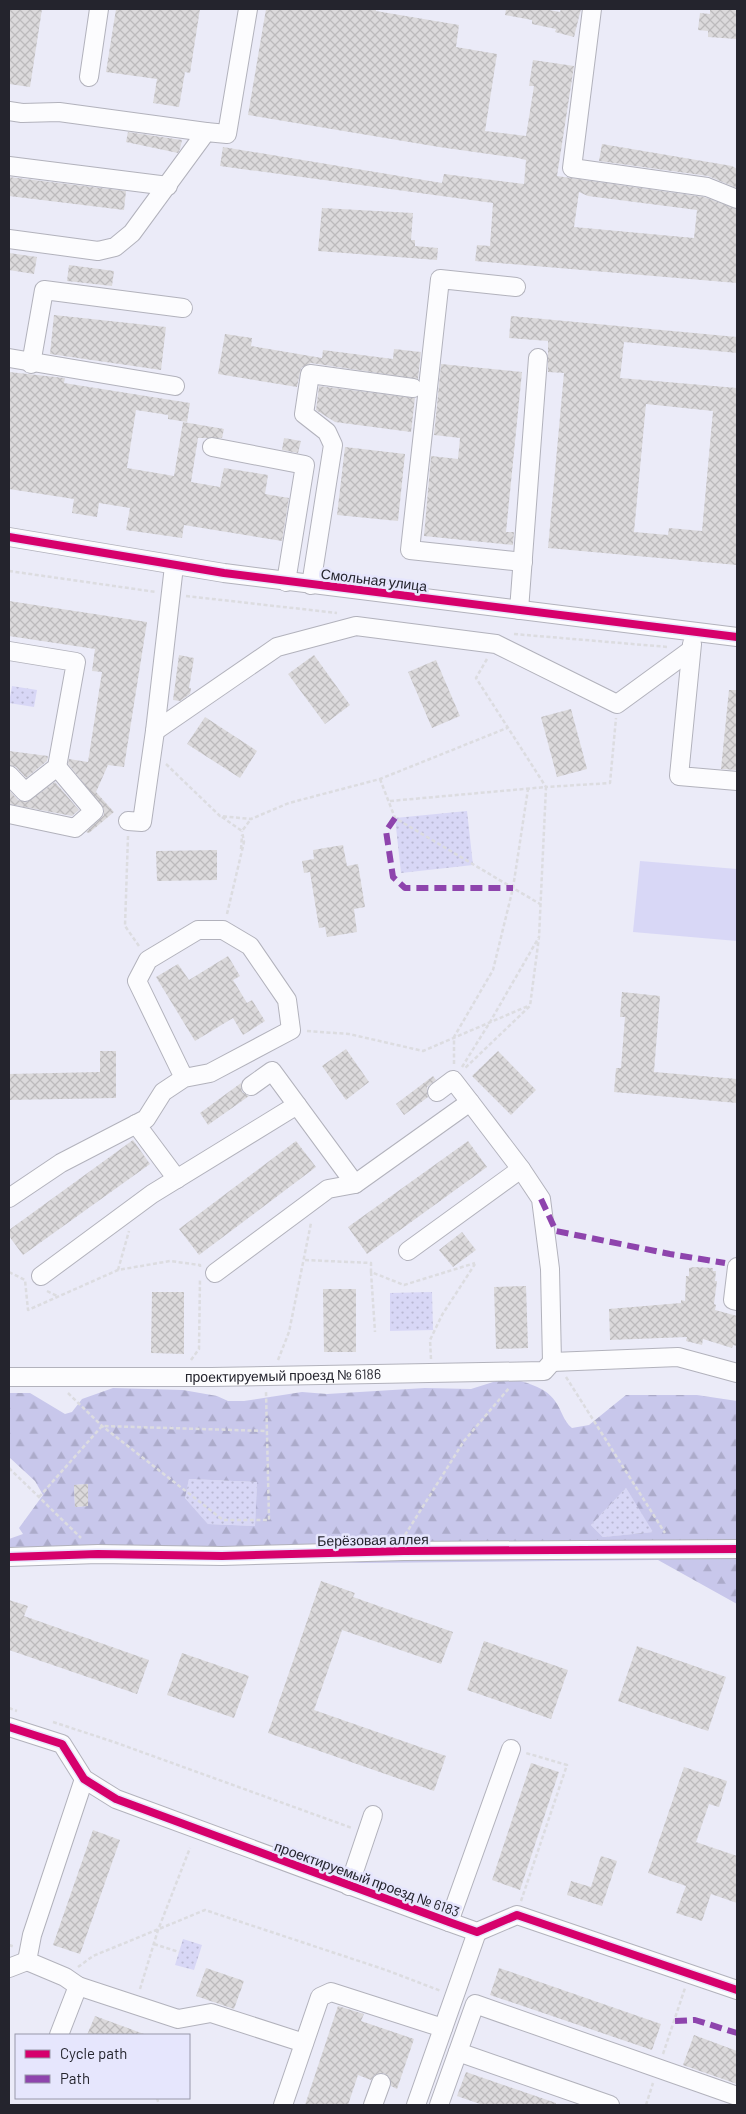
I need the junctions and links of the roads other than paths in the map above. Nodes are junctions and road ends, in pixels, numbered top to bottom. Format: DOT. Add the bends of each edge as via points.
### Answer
graph roads {
  1 [pos="98,9"];
  2 [pos="248,9"];
  3 [pos="592,9"];
  4 [pos="89,77"];
  5 [pos="9,112"];
  6 [pos="206,132"];
  7 [pos="9,166"];
  8 [pos="168,186"];
  9 [pos="737,199"];
  10 [pos="9,239"];
  11 [pos="516,287"];
  12 [pos="183,308"];
  13 [pos="9,358"];
  14 [pos="538,358"];
  15 [pos="31,364"];
  16 [pos="175,386"];
  17 [pos="413,388"];
  18 [pos="212,447"];
  19 [pos="9,537"];
  20 [pos="523,562"];
  21 [pos="174,566"];
  22 [pos="286,582"];
  23 [pos="311,585"];
  24 [pos="520,610"];
  25 [pos="693,631"];
  26 [pos="737,636"];
  27 [pos="691,650"];
  28 [pos="9,651"];
  29 [pos="158,701"];
  30 [pos="189,710"];
  31 [pos="155,731"];
  32 [pos="57,767"];
  33 [pos="9,776"];
  34 [pos="737,781"];
  35 [pos="9,814"];
  36 [pos="128,821"];
  37 [pos="184,1078"];
  38 [pos="251,1086"];
  39 [pos="437,1092"];
  40 [pos="470,1102"];
  41 [pos="297,1105"];
  42 [pos="136,1124"];
  43 [pos="521,1169"];
  44 [pos="176,1179"];
  45 [pos="355,1184"];
  46 [pos="9,1198"];
  47 [pos="408,1251"];
  48 [pos="733,1264"];
  49 [pos="214,1273"];
  50 [pos="41,1276"];
  51 [pos="737,1301"];
  52 [pos="548,1366"];
  53 [pos="737,1373"];
  54 [pos="9,1377"];
  55 [pos="737,1549"];
  56 [pos="9,1557"];
  57 [pos="9,1727"];
  58 [pos="511,1749"];
  59 [pos="84,1779"];
  60 [pos="373,1815"];
  61 [pos="349,1886"];
  62 [pos="449,1922"];
  63 [pos="477,1932"];
  64 [pos="27,1961"];
  65 [pos="9,1968"];
  66 [pos="71,1981"];
  67 [pos="737,1990"];
  68 [pos="443,2028"];
  69 [pos="59,2034"];
  70 [pos="304,2043"];
  71 [pos="458,2052"];
  72 [pos="381,2083"];
  73 [pos="737,2096"];
  74 [pos="283,2105"];
  75 [pos="374,2105"];
  76 [pos="416,2105"];
  77 [pos="440,2105"];
  78 [pos="610,2105"];
  1 -- 4 [label="street"];
  2 -- 6 [label="street" via="227,134"];
  3 -- 9 [label="street" via="572,168 707,187"];
  5 -- 6 [label="street" via="59,112"];
  6 -- 8 [label="street"];
  7 -- 8 [label="street"];
  8 -- 10 [label="street" via="132,233 115,247 98,251"];
  11 -- 20 [label="street" via="440,279 410,550"];
  12 -- 15 [label="street" via="44,290"];
  13 -- 15 [label="street"];
  14 -- 20 [label="street"];
  15 -- 16 [label="street"];
  17 -- 23 [label="street" via="310,374 304,414 328,432 333,445"];
  18 -- 22 [label="street" via="304,465"];
  19 -- 21 [label="street, Смольная улица"];
  20 -- 24 [label="street"];
  21 -- 22 [label="street, Смольная улица"];
  21 -- 29 [label="street"];
  22 -- 23 [label="street, Смольная улица"];
  23 -- 24 [label="street, Смольная улица"];
  24 -- 25 [label="street, Смольная улица"];
  25 -- 26 [label="street, Смольная улица"];
  25 -- 27 [label="street"];
  27 -- 30 [label="street" via="617,704 496,644 356,626 277,647"];
  27 -- 34 [label="street" via="679,776"];
  28 -- 32 [label="street" via="76,662"];
  29 -- 30 [label="street"];
  29 -- 31 [label="street"];
  30 -- 31 [label="street"];
  31 -- 36 [label="street" via="142,822"];
  32 -- 33 [label="street" via="25,792"];
  32 -- 35 [label="street" via="94,811 75,828"];
  37 -- 37 [label="street" via="137,980 148,960 198,930 223,930 250,946 286,1000 291,1030 210,1073"];
  37 -- 42 [label="street" via="163,1092 146,1119"];
  38 -- 41 [label="street" via="272,1071"];
  39 -- 40 [label="street" via="453,1080"];
  40 -- 43 [label="street"];
  40 -- 45 [label="street"];
  41 -- 44 [label="street"];
  41 -- 45 [label="street"];
  42 -- 44 [label="street"];
  42 -- 46 [label="street" via="61,1163"];
  43 -- 47 [label="street"];
  43 -- 52 [label="street" via="540,1200 550,1269"];
  44 -- 50 [label="street"];
  45 -- 49 [label="street" via="328,1189"];
  48 -- 51 [label="street" via="734,1300"];
  52 -- 53 [label="street, проектируемый проезд № 6186" via="678,1357"];
  52 -- 54 [label="street, проектируемый проезд № 6186" via="524,1371 431,1373"];
  55 -- 56 [label="street, Берёзовая аллея"];
  57 -- 59 [label="street, проектируемый проезд № 6183" via="62,1744"];
  58 -- 62 [label="street"];
  59 -- 61 [label="street, проектируемый проезд № 6183" via="116,1799"];
  59 -- 64 [label="street" via="32,1934"];
  60 -- 61 [label="street"];
  61 -- 62 [label="street, проектируемый проезд № 6183"];
  62 -- 63 [label="street, проектируемый проезд № 6183"];
  63 -- 67 [label="street" via="516,1916"];
  63 -- 68 [label="street"];
  64 -- 65 [label="street"];
  64 -- 66 [label="street"];
  66 -- 69 [label="street"];
  66 -- 70 [label="street" via="178,2019 211,2012"];
  68 -- 70 [label="street" via="331,1992 320,1997"];
  68 -- 76 [label="street"];
  70 -- 74 [label="street"];
  71 -- 73 [label="street" via="475,2004"];
  71 -- 77 [label="street"];
  71 -- 78 [label="street"];
  72 -- 75 [label="street"];
}
